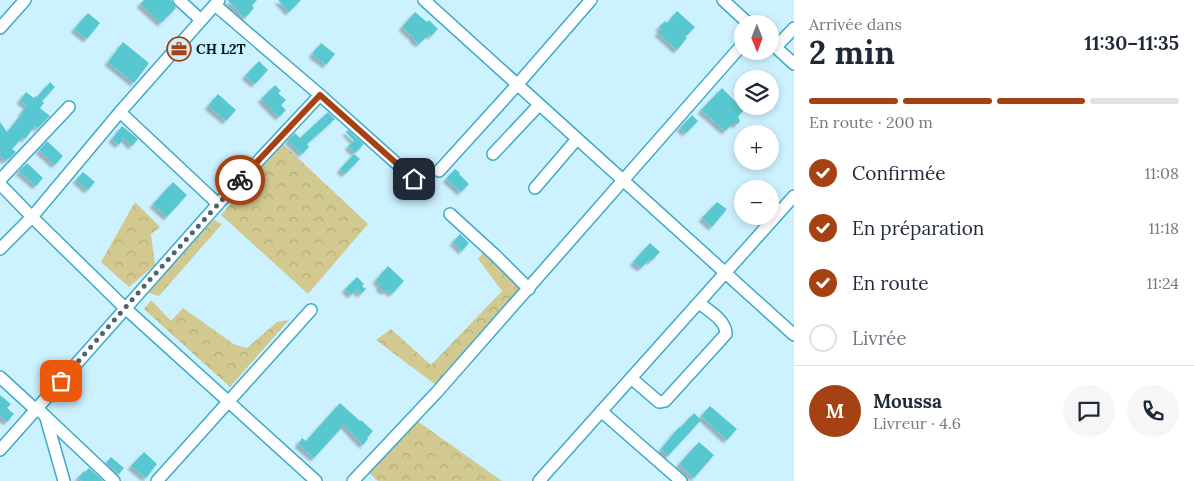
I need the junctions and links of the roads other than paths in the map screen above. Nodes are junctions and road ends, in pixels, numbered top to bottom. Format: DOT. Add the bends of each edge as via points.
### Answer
graph roads {
  1 [pos="25,0"];
  2 [pos="179,0"];
  3 [pos="424,0"];
  4 [pos="591,0"];
  5 [pos="723,0"];
  6 [pos="217,2"];
  7 [pos="739,15"];
  8 [pos="201,20"];
  9 [pos="0,28"];
  10 [pos="794,28"];
  11 [pos="779,40"];
  12 [pos="779,50"];
  13 [pos="734,55"];
  14 [pos="794,64"];
  15 [pos="517,85"];
  16 [pos="320,95"];
  17 [pos="539,105"];
  18 [pos="69,107"];
  19 [pos="120,112"];
  20 [pos="577,139"];
  21 [pos="493,154"];
  22 [pos="439,171"];
  23 [pos="414,179"];
  24 [pos="0,180"];
  25 [pos="624,182"];
  26 [pos="0,184"];
  27 [pos="535,188"];
  28 [pos="794,196"];
  29 [pos="218,204"];
  30 [pos="450,214"];
  31 [pos="32,217"];
  32 [pos="0,249"];
  33 [pos="725,273"];
  34 [pos="529,289"];
  35 [pos="699,303"];
  36 [pos="125,308"];
  37 [pos="311,310"];
  38 [pos="794,335"];
  39 [pos="0,378"];
  40 [pos="631,378"];
  41 [pos="229,401"];
  42 [pos="602,411"];
  43 [pos="41,413"];
  44 [pos="0,450"];
  45 [pos="64,481"];
  46 [pos="114,481"];
  47 [pos="157,481"];
  48 [pos="316,481"];
  49 [pos="353,481"];
  50 [pos="539,481"];
  51 [pos="681,481"];
  1 -- 9 [label="street"];
  2 -- 8 [label="street"];
  3 -- 15 [label="street"];
  4 -- 15 [label="street"];
  5 -- 7 [label="street"];
  6 -- 8 [label="street"];
  6 -- 16 [label="street"];
  8 -- 19 [label="street"];
  10 -- 11 [label="street"];
  12 -- 14 [label="street"];
  13 -- 25 [label="street"];
  15 -- 17 [label="street"];
  15 -- 22 [label="street"];
  16 -- 23 [label="street"];
  16 -- 29 [label="street"];
  17 -- 20 [label="street"];
  17 -- 21 [label="street"];
  18 -- 24 [label="street"];
  19 -- 29 [label="street"];
  19 -- 31 [label="street"];
  20 -- 25 [label="street"];
  20 -- 27 [label="street"];
  25 -- 33 [label="street"];
  25 -- 34 [label="street"];
  26 -- 31 [label="street"];
  28 -- 33 [label="street"];
  29 -- 36 [label="street"];
  30 -- 34 [label="street"];
  31 -- 32 [label="street"];
  31 -- 36 [label="street"];
  33 -- 35 [label="street"];
  33 -- 38 [label="street"];
  34 -- 49 [label="street"];
  35 -- 40 [label="street"];
  35 -- 40 [label="street" via="722,322 726,334 665,401 659,402"];
  36 -- 41 [label="street"];
  36 -- 43 [label="street"];
  37 -- 41 [label="street"];
  39 -- 43 [label="street"];
  40 -- 42 [label="street"];
  41 -- 47 [label="street"];
  41 -- 48 [label="street"];
  42 -- 50 [label="street"];
  42 -- 51 [label="street"];
  43 -- 44 [label="street"];
  43 -- 45 [label="street"];
  43 -- 46 [label="street"];
}
